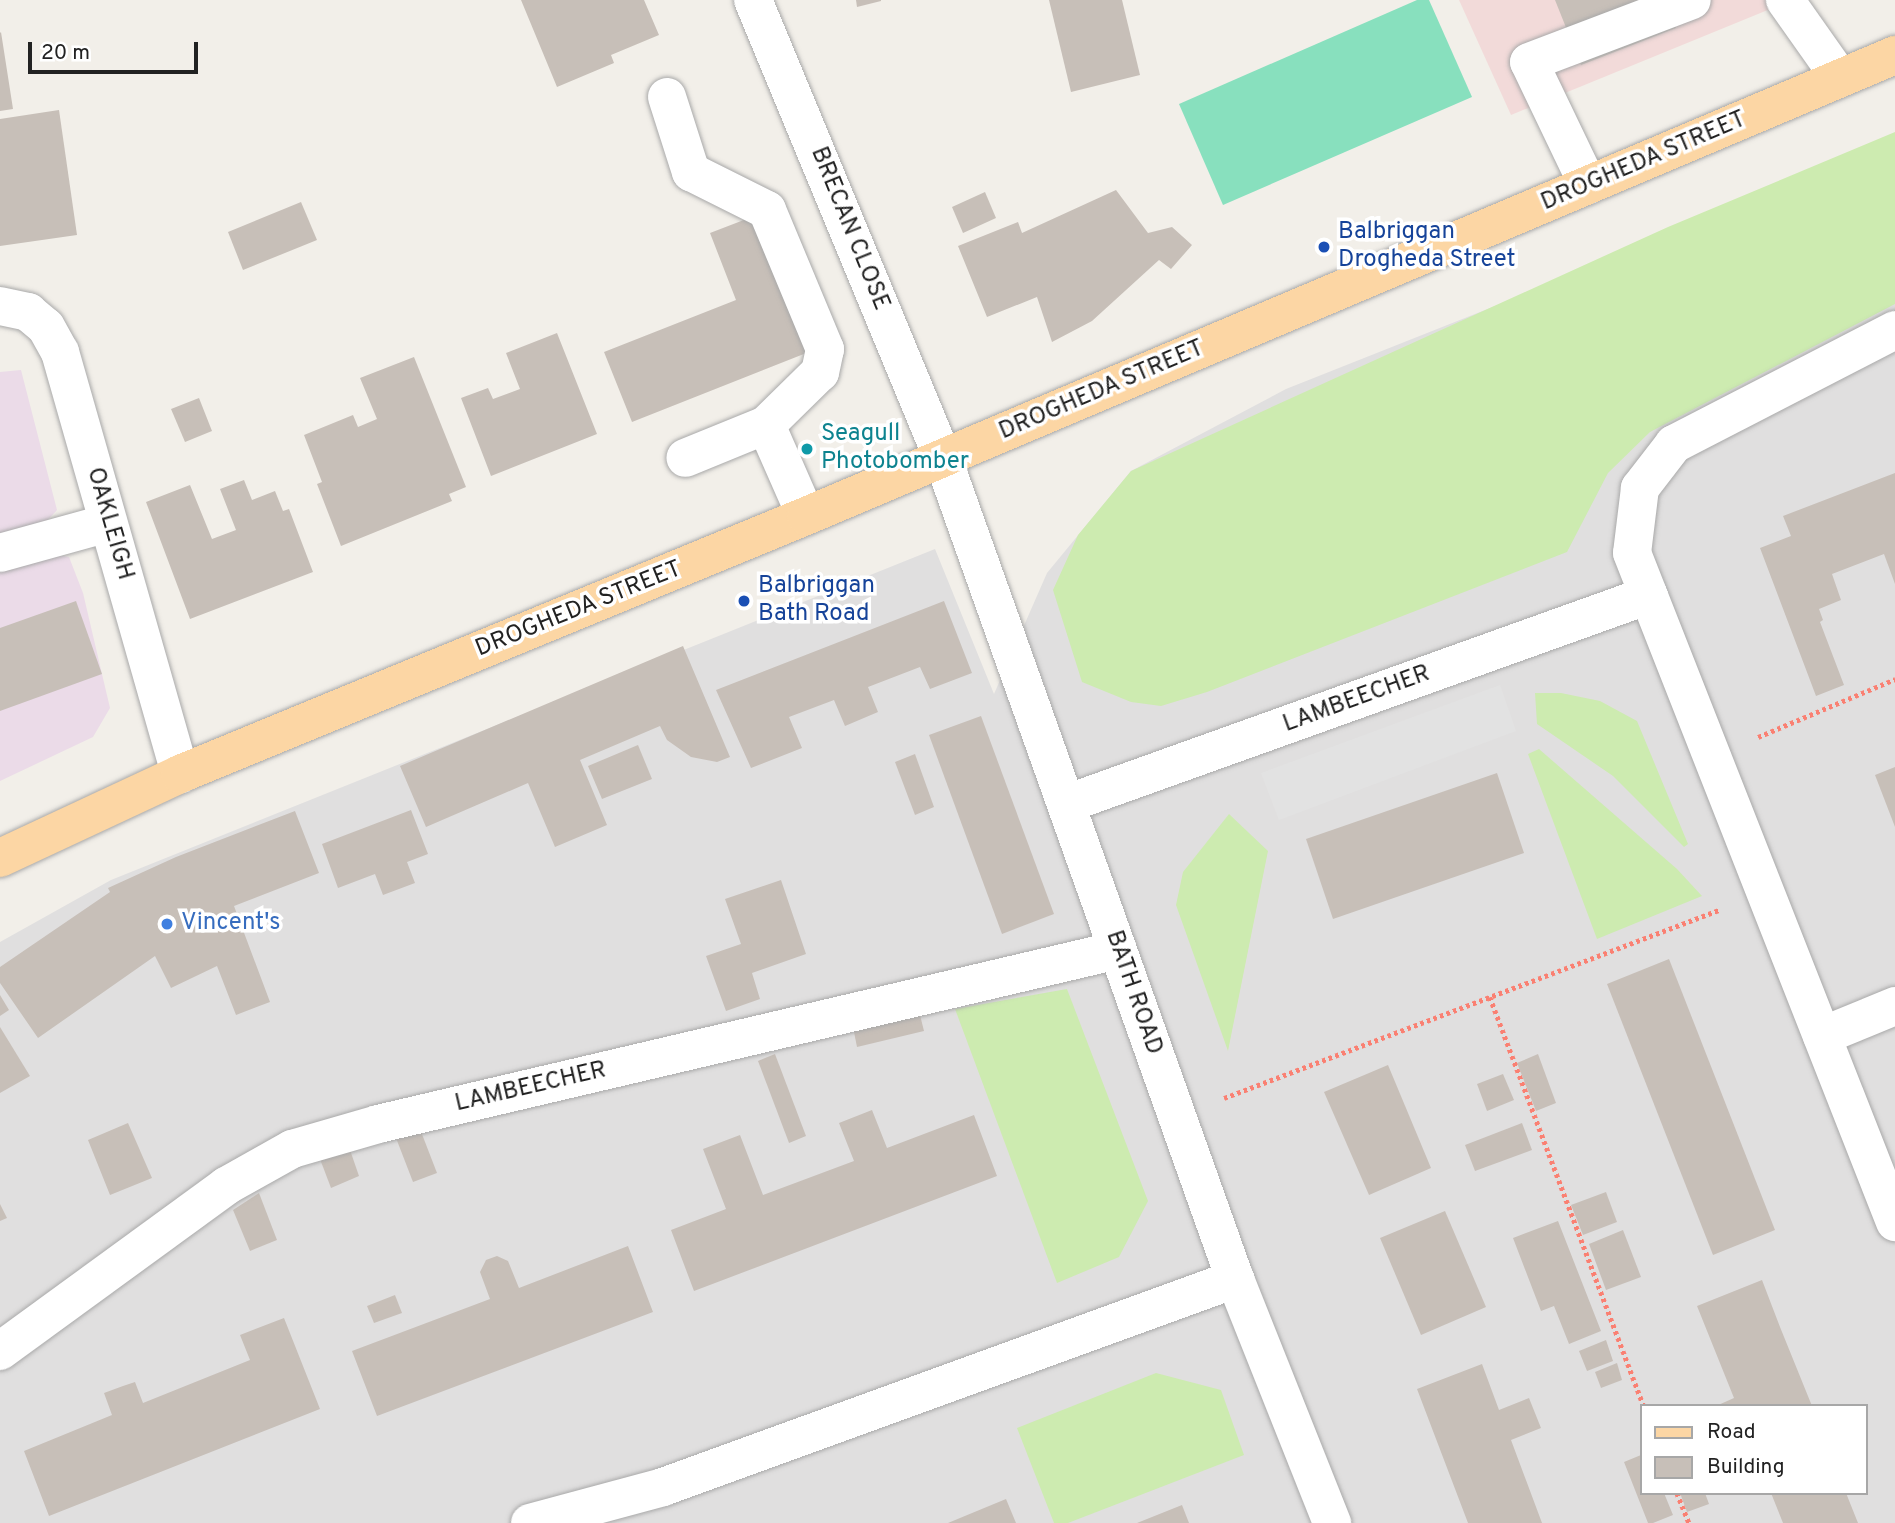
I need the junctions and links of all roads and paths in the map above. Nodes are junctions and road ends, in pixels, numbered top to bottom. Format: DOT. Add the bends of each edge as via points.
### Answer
graph roads {
  1 [pos="753,0"];
  2 [pos="1692,0"];
  3 [pos="1785,0"];
  4 [pos="1895,55"];
  5 [pos="1840,78"];
  6 [pos="667,97"];
  7 [pos="1588,185"];
  8 [pos="0,306"];
  9 [pos="1895,330"];
  10 [pos="766,425"];
  11 [pos="685,458"];
  12 [pos="943,459"];
  13 [pos="806,516"];
  14 [pos="108,523"];
  15 [pos="0,553"];
  16 [pos="1648,595"];
  17 [pos="1895,679"];
  18 [pos="1712,757"];
  19 [pos="180,774"];
  20 [pos="1066,804"];
  21 [pos="0,858"];
  22 [pos="1766,893"];
  23 [pos="1118,950"];
  24 [pos="1490,997"];
  25 [pos="1895,1006"];
  26 [pos="1822,1036"];
  27 [pos="1176,1116"];
  28 [pos="1895,1222"];
  29 [pos="1235,1279"];
  30 [pos="0,1351"];
  31 [pos="1643,1404"];
  32 [pos="1678,1495"];
  33 [pos="530,1523"];
  34 [pos="1332,1523"];
  35 [pos="1689,1523"];
  1 -- 12 [label="street, BRECAN CLOSE"];
  2 -- 7 [label="street" via="1529,62"];
  3 -- 5 [label="street"];
  4 -- 5 [label="main road, DROGHEDA STREET"];
  5 -- 7 [label="main road, DROGHEDA STREET"];
  6 -- 10 [label="street" via="691,172 767,210 825,349 820,372"];
  7 -- 12 [label="main road, DROGHEDA STREET"];
  8 -- 14 [label="street, OAKLEIGH" via="28,312 46,327 60,352"];
  9 -- 16 [label="street" via="1674,444 1640,488 1632,553"];
  10 -- 11 [label="street"];
  10 -- 13 [label="street"];
  12 -- 13 [label="main road, DROGHEDA STREET"];
  12 -- 20 [label="street, BATH ROAD"];
  13 -- 19 [label="main road, DROGHEDA STREET"];
  14 -- 15 [label="street"];
  14 -- 19 [label="street, OAKLEIGH"];
  16 -- 18 [label="street"];
  16 -- 20 [label="street, LAMBEECHER"];
  17 -- 18 [label="path"];
  18 -- 22 [label="street"];
  19 -- 21 [label="main road, DROGHEDA STREET"];
  20 -- 23 [label="street, BATH ROAD"];
  22 -- 24 [label="path"];
  22 -- 26 [label="street"];
  23 -- 27 [label="street, BATH ROAD"];
  23 -- 30 [label="street, LAMBEECHER" via="378,1124 292,1149 226,1186"];
  24 -- 27 [label="path"];
  24 -- 31 [label="path"];
  25 -- 26 [label="street"];
  26 -- 28 [label="street"];
  27 -- 29 [label="street, BATH ROAD"];
  29 -- 33 [label="street" via="663,1488"];
  29 -- 34 [label="street, BATH ROAD"];
  32 -- 35 [label="path"];
}
